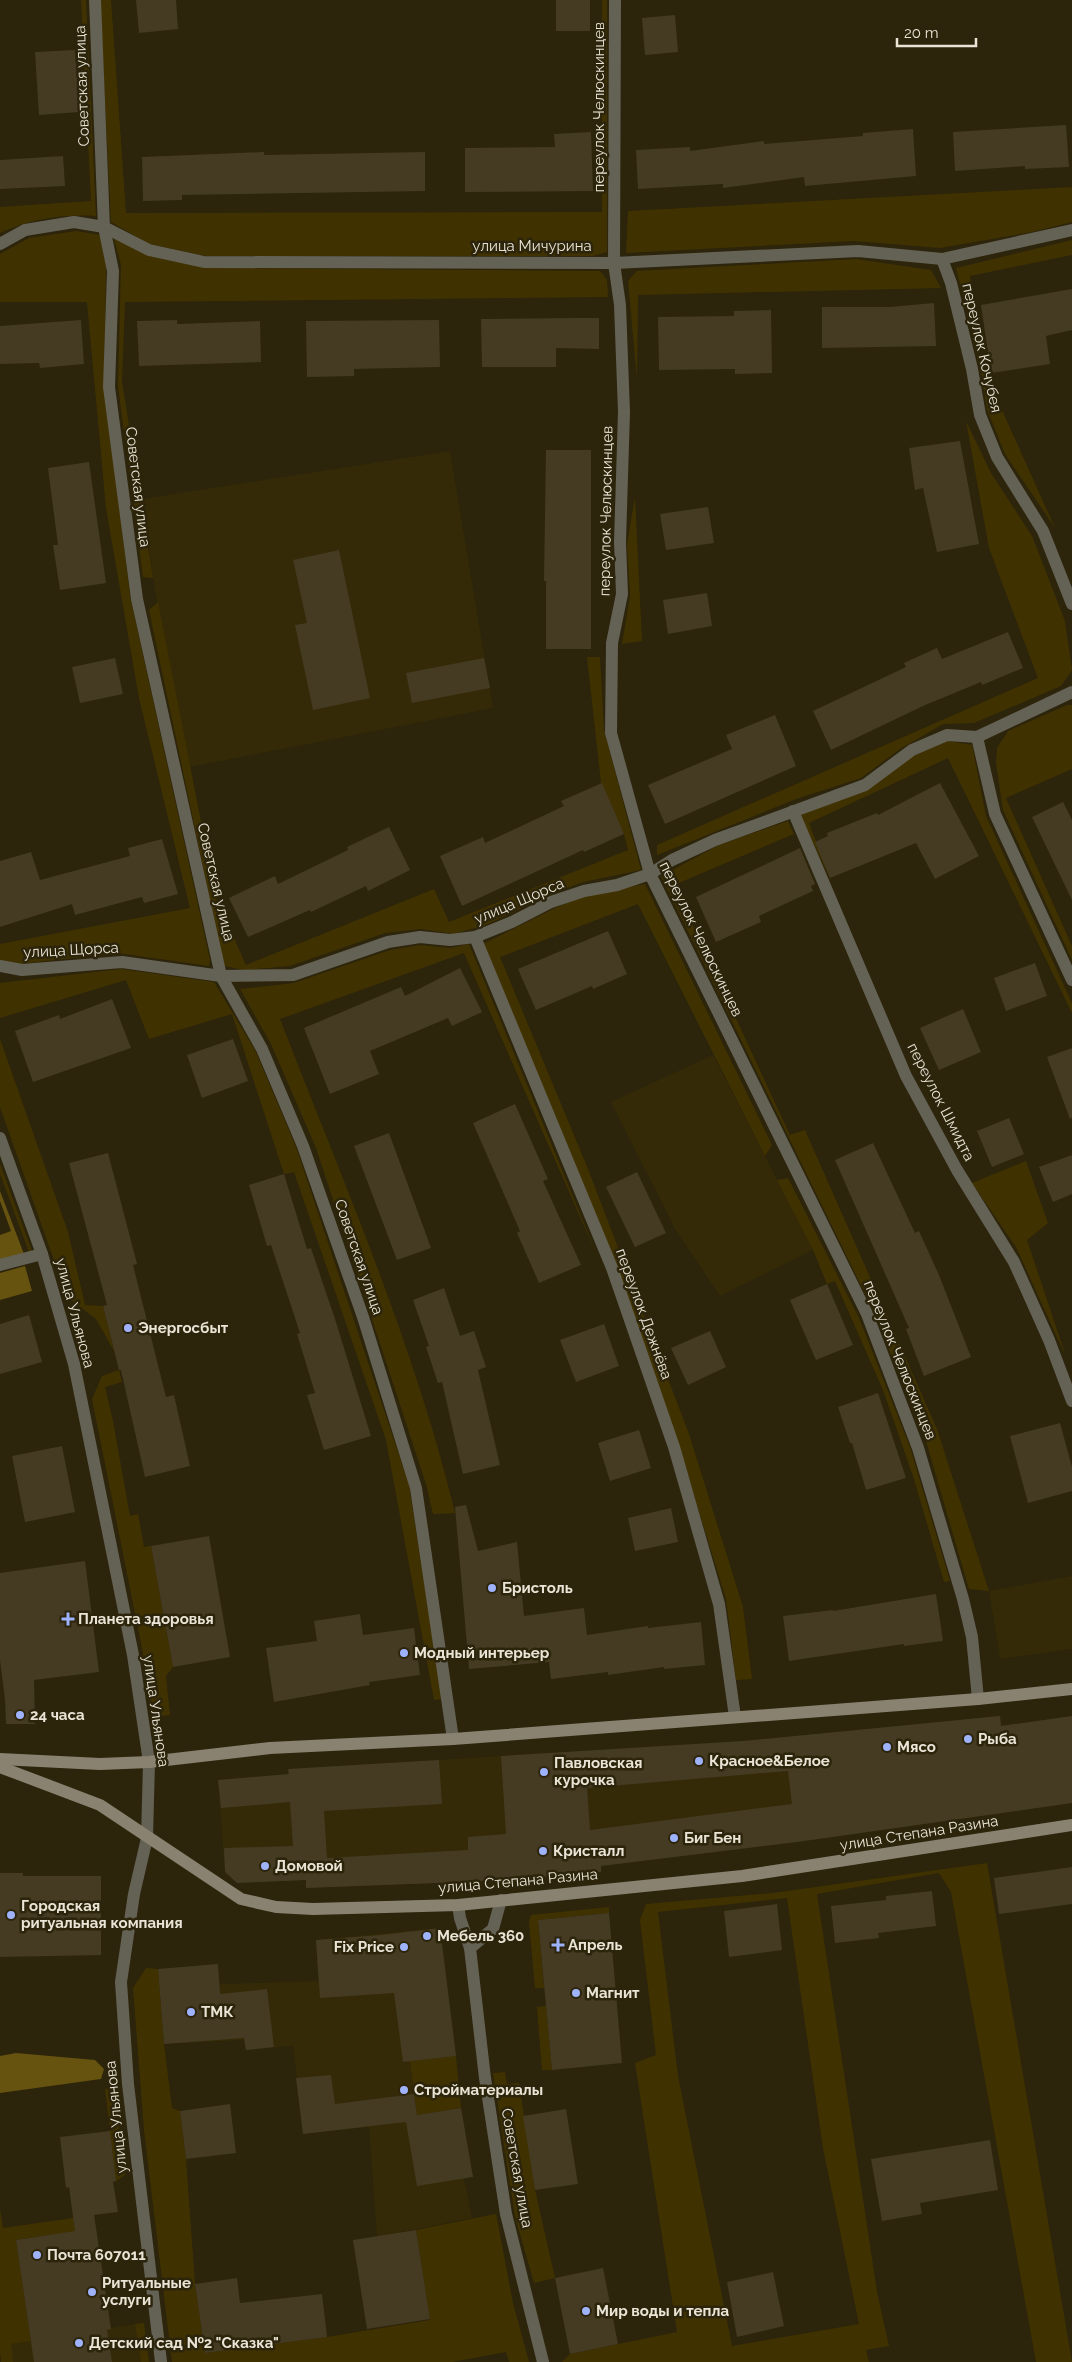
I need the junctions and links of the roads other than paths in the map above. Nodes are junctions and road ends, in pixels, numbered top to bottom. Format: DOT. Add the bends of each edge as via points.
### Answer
graph roads {
  1 [pos="95,0"];
  2 [pos="615,0"];
  3 [pos="104,227"];
  4 [pos="1072,230"];
  5 [pos="0,244"];
  6 [pos="942,259"];
  7 [pos="614,263"];
  8 [pos="1072,604"];
  9 [pos="1072,692"];
  10 [pos="977,737"];
  11 [pos="793,811"];
  12 [pos="650,874"];
  13 [pos="475,937"];
  14 [pos="0,966"];
  15 [pos="221,976"];
  16 [pos="1072,980"];
  17 [pos="0,1138"];
  18 [pos="42,1254"];
  19 [pos="0,1265"];
  20 [pos="1072,1401"];
  21 [pos="1072,1689"];
  22 [pos="978,1699"];
  23 [pos="735,1717"];
  24 [pos="453,1739"];
  25 [pos="0,1759"];
  26 [pos="149,1762"];
  27 [pos="0,1767"];
  28 [pos="1072,1826"];
  29 [pos="147,1838"];
  30 [pos="501,1900"];
  31 [pos="458,1905"];
  32 [pos="470,1948"];
  33 [pos="161,2362"];
  34 [pos="543,2362"];
  1 -- 3 [label="street, Советская улица"];
  2 -- 7 [label="street, переулок Челюскинцев"];
  3 -- 5 [label="street, улица Мичурина" via="74,222 25,230"];
  3 -- 7 [label="street, улица Мичурина" via="149,250 204,262"];
  3 -- 15 [label="street, Советская улица" via="112,271 109,387 137,599"];
  4 -- 6 [label="street, улица Мичурина"];
  6 -- 7 [label="street, улица Мичурина" via="858,251"];
  6 -- 8 [label="street, переулок Кочубея" via="972,369 980,415 997,457 1043,531"];
  7 -- 12 [label="street, переулок Челюскинцев" via="620,305 624,412 620,542 622,594 612,642 611,733"];
  9 -- 10 [label="street, улица Щорса"];
  10 -- 11 [label="street, улица Щорса" via="946,735 912,750 865,785"];
  10 -- 16 [label="street" via="995,814"];
  11 -- 12 [label="street, улица Щорса" via="715,840"];
  11 -- 20 [label="street, переулок Шмидта" via="906,1076 957,1170 1014,1262"];
  12 -- 13 [label="street, улица Щорса" via="550,902"];
  12 -- 22 [label="street, переулок Челюскинцев" via="868,1314 918,1448 963,1598 972,1637"];
  13 -- 15 [label="street, улица Щорса" via="450,940 420,937 388,942 293,975"];
  13 -- 23 [label="street, переулок Дежнёва" via="612,1268 674,1447 719,1604"];
  14 -- 15 [label="street, улица Щорса" via="22,970 122,962"];
  15 -- 24 [label="street, Советская улица" via="262,1049 304,1146 363,1317 416,1488"];
  17 -- 18 [label="street, улица Ульянова"];
  18 -- 19 [label="street"];
  18 -- 26 [label="street, улица Ульянова" via="74,1364 132,1655"];
  21 -- 22 [label="main road"];
  22 -- 23 [label="main road"];
  23 -- 24 [label="main road"];
  24 -- 26 [label="main road" via="270,1748"];
  25 -- 26 [label="main road" via="100,1764"];
  26 -- 29 [label="street, улица Ульянова"];
  27 -- 29 [label="main road, улица Степана Разина" via="100,1805"];
  28 -- 30 [label="main road, улица Степана Разина" via="742,1876"];
  29 -- 31 [label="main road, улица Степана Разина" via="241,1899 276,1907 313,1910"];
  29 -- 33 [label="street, улица Ульянова" via="134,1894 121,1982 128,2084"];
  30 -- 31 [label="main road, улица Степана Разина"];
  30 -- 32 [label="street" via="493,1929"];
  31 -- 32 [label="street, Советская улица"];
  32 -- 34 [label="street, Советская улица" via="485,2078 506,2214"];
}
